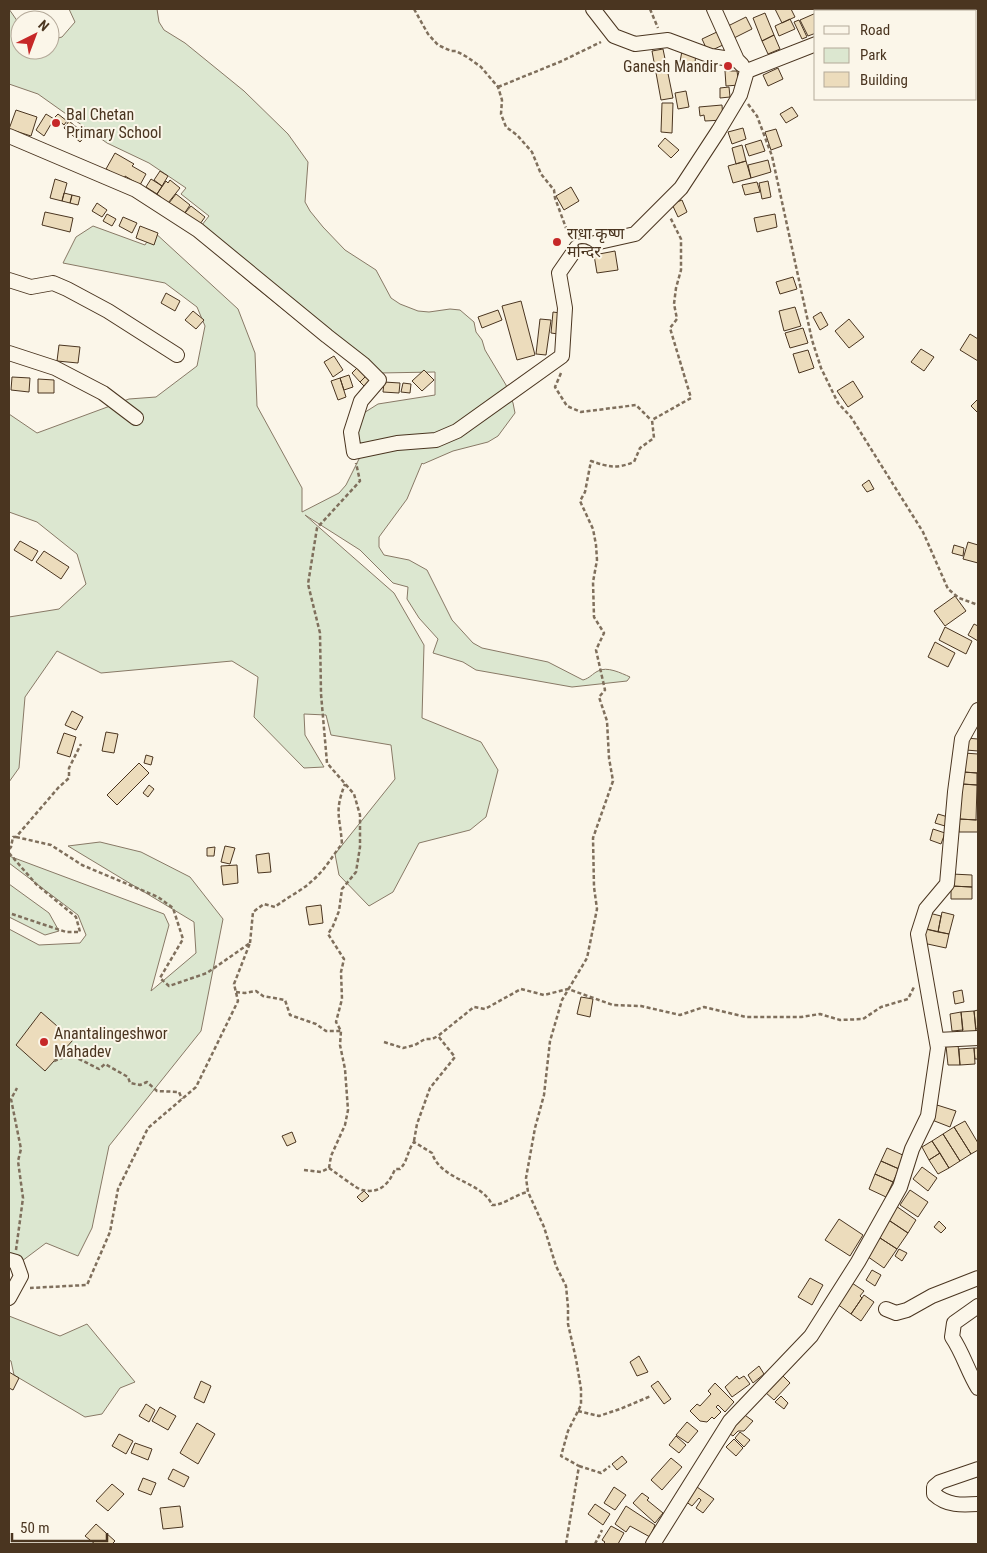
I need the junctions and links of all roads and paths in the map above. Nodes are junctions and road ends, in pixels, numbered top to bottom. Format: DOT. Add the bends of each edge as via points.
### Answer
graph roads {
  1 [pos="414,9"];
  2 [pos="593,9"];
  3 [pos="650,9"];
  4 [pos="714,9"];
  5 [pos="614,36"];
  6 [pos="663,41"];
  7 [pos="814,45"];
  8 [pos="737,60"];
  9 [pos="747,71"];
  10 [pos="498,87"];
  11 [pos="740,95"];
  12 [pos="9,136"];
  13 [pos="664,205"];
  14 [pos="577,247"];
  15 [pos="9,280"];
  16 [pos="9,353"];
  17 [pos="177,355"];
  18 [pos="554,362"];
  19 [pos="136,418"];
  20 [pos="652,420"];
  21 [pos="354,452"];
  22 [pos="978,605"];
  23 [pos="978,710"];
  24 [pos="81,744"];
  25 [pos="345,784"];
  26 [pos="16,837"];
  27 [pos="9,849"];
  28 [pos="9,853"];
  29 [pos="9,913"];
  30 [pos="250,943"];
  31 [pos="915,984"];
  32 [pos="568,990"];
  33 [pos="236,992"];
  34 [pos="341,1031"];
  35 [pos="438,1036"];
  36 [pos="978,1038"];
  37 [pos="936,1040"];
  38 [pos="384,1042"];
  39 [pos="54,1061"];
  40 [pos="17,1088"];
  41 [pos="182,1099"];
  42 [pos="414,1141"];
  43 [pos="329,1168"];
  44 [pos="304,1170"];
  45 [pos="528,1192"];
  46 [pos="12,1261"];
  47 [pos="978,1278"];
  48 [pos="10,1298"];
  49 [pos="978,1306"];
  50 [pos="886,1309"];
  51 [pos="978,1388"];
  52 [pos="650,1396"];
  53 [pos="578,1411"];
  54 [pos="579,1466"];
  55 [pos="610,1466"];
  56 [pos="978,1469"];
  57 [pos="978,1504"];
  58 [pos="602,1530"];
  59 [pos="566,1544"];
  60 [pos="595,1544"];
  61 [pos="653,1544"];
  1 -- 10 [label="path" via="438,46 456,51 474,62"];
  2 -- 5 [label="street"];
  3 -- 6 [label="path"];
  4 -- 8 [label="street"];
  5 -- 6 [label="street" via="635,44"];
  5 -- 10 [label="path"];
  6 -- 8 [label="street" via="711,56"];
  7 -- 9 [label="street"];
  8 -- 9 [label="street"];
  9 -- 11 [label="street"];
  10 -- 14 [label="path" via="506,127 532,152 541,174 554,190 566,228"];
  11 -- 13 [label="street" via="681,188"];
  11 -- 22 [label="path" via="757,116 772,156 821,368 838,403 851,418 923,532 948,589 959,598"];
  12 -- 21 [label="street" via="136,190 174,214 363,364 379,380 361,401 351,432"];
  13 -- 14 [label="street" via="635,234"];
  13 -- 20 [label="path" via="681,239 681,270 674,304 677,319 670,328 691,398"];
  14 -- 18 [label="street" via="559,274 565,308 562,356"];
  15 -- 17 [label="street" via="31,287 52,283 67,289"];
  16 -- 19 [label="street" via="54,368 104,393"];
  18 -- 20 [label="path" via="563,369 555,388 567,406 581,412 636,405"];
  18 -- 21 [label="street" via="457,431 436,440 397,443"];
  20 -- 32 [label="path" via="654,438 640,448 634,462 610,468 591,461 580,502 593,529 596,545 594,617 604,633 596,650 605,690 599,697 607,720 613,781 593,838 597,909 591,940 587,958"];
  21 -- 25 [label="path" via="360,481 317,528 308,584 320,633 327,763"];
  23 -- 37 [label="street" via="962,739 947,884 926,909 918,934"];
  24 -- 26 [label="path" via="69,768 69,778"];
  25 -- 30 [label="path" via="337,813 342,844 326,868 299,892 275,907 264,904 253,912"];
  25 -- 34 [label="path" via="354,794 360,815 360,847 356,872 342,889 339,911 328,934 344,959 342,999 336,1022"];
  26 -- 27 [label="path" via="13,837"];
  26 -- 30 [label="path" via="50,845 82,865 158,897 173,908 183,939 160,978 170,986 207,973"];
  28 -- 29 [label="path" via="36,884 76,917 80,932 66,932"];
  30 -- 33 [label="path" via="234,984"];
  31 -- 32 [label="path" via="908,999 881,1007 863,1020 840,1020 820,1014 801,1018 746,1018 704,1007 680,1014 640,1006 613,1006"];
  32 -- 35 [label="path" via="544,995 520,989 485,1009 474,1007"];
  32 -- 45 [label="path" via="550,1041 544,1095 526,1178"];
  33 -- 34 [label="path" via="256,991 263,996 285,1000 290,1015 326,1030"];
  33 -- 41 [label="path" via="238,1001 196,1087"];
  34 -- 43 [label="path" via="348,1110"];
  35 -- 38 [label="path" via="403,1048"];
  35 -- 42 [label="path" via="454,1057 430,1088 416,1124"];
  36 -- 37 [label="street"];
  37 -- 61 [label="street" via="938,1048 928,1116 912,1149 900,1186 858,1262 812,1336 730,1421"];
  39 -- 41 [label="path" via="66,1056 99,1069 105,1064 128,1077 130,1082 140,1085 148,1082 157,1091 179,1092"];
  40 -- 46 [label="path" via="11,1099 21,1149 18,1161 23,1198"];
  41 -- 48 [label="path" via="148,1128 118,1189 110,1232 87,1286 33,1287"];
  43 -- 44 [label="path" via="321,1172"];
  43 -- 45 [label="path" via="360,1190 376,1190 384,1186 395,1169 400,1169 405,1163 414,1142 432,1152 443,1170 488,1197 492,1205 498,1206"];
  45 -- 53 [label="path" via="566,1286 568,1324 581,1389"];
  46 -- 48 [label="street" via="21,1276"];
  47 -- 50 [label="street" via="907,1310 896,1313"];
  49 -- 51 [label="street" via="954,1323 952,1337"];
  52 -- 53 [label="path" via="599,1416"];
  53 -- 54 [label="path" via="561,1456"];
  54 -- 55 [label="path" via="601,1473"];
  54 -- 59 [label="path"];
  56 -- 57 [label="street" via="940,1482 934,1487 934,1494 942,1502"];
  58 -- 60 [label="path"];
}
